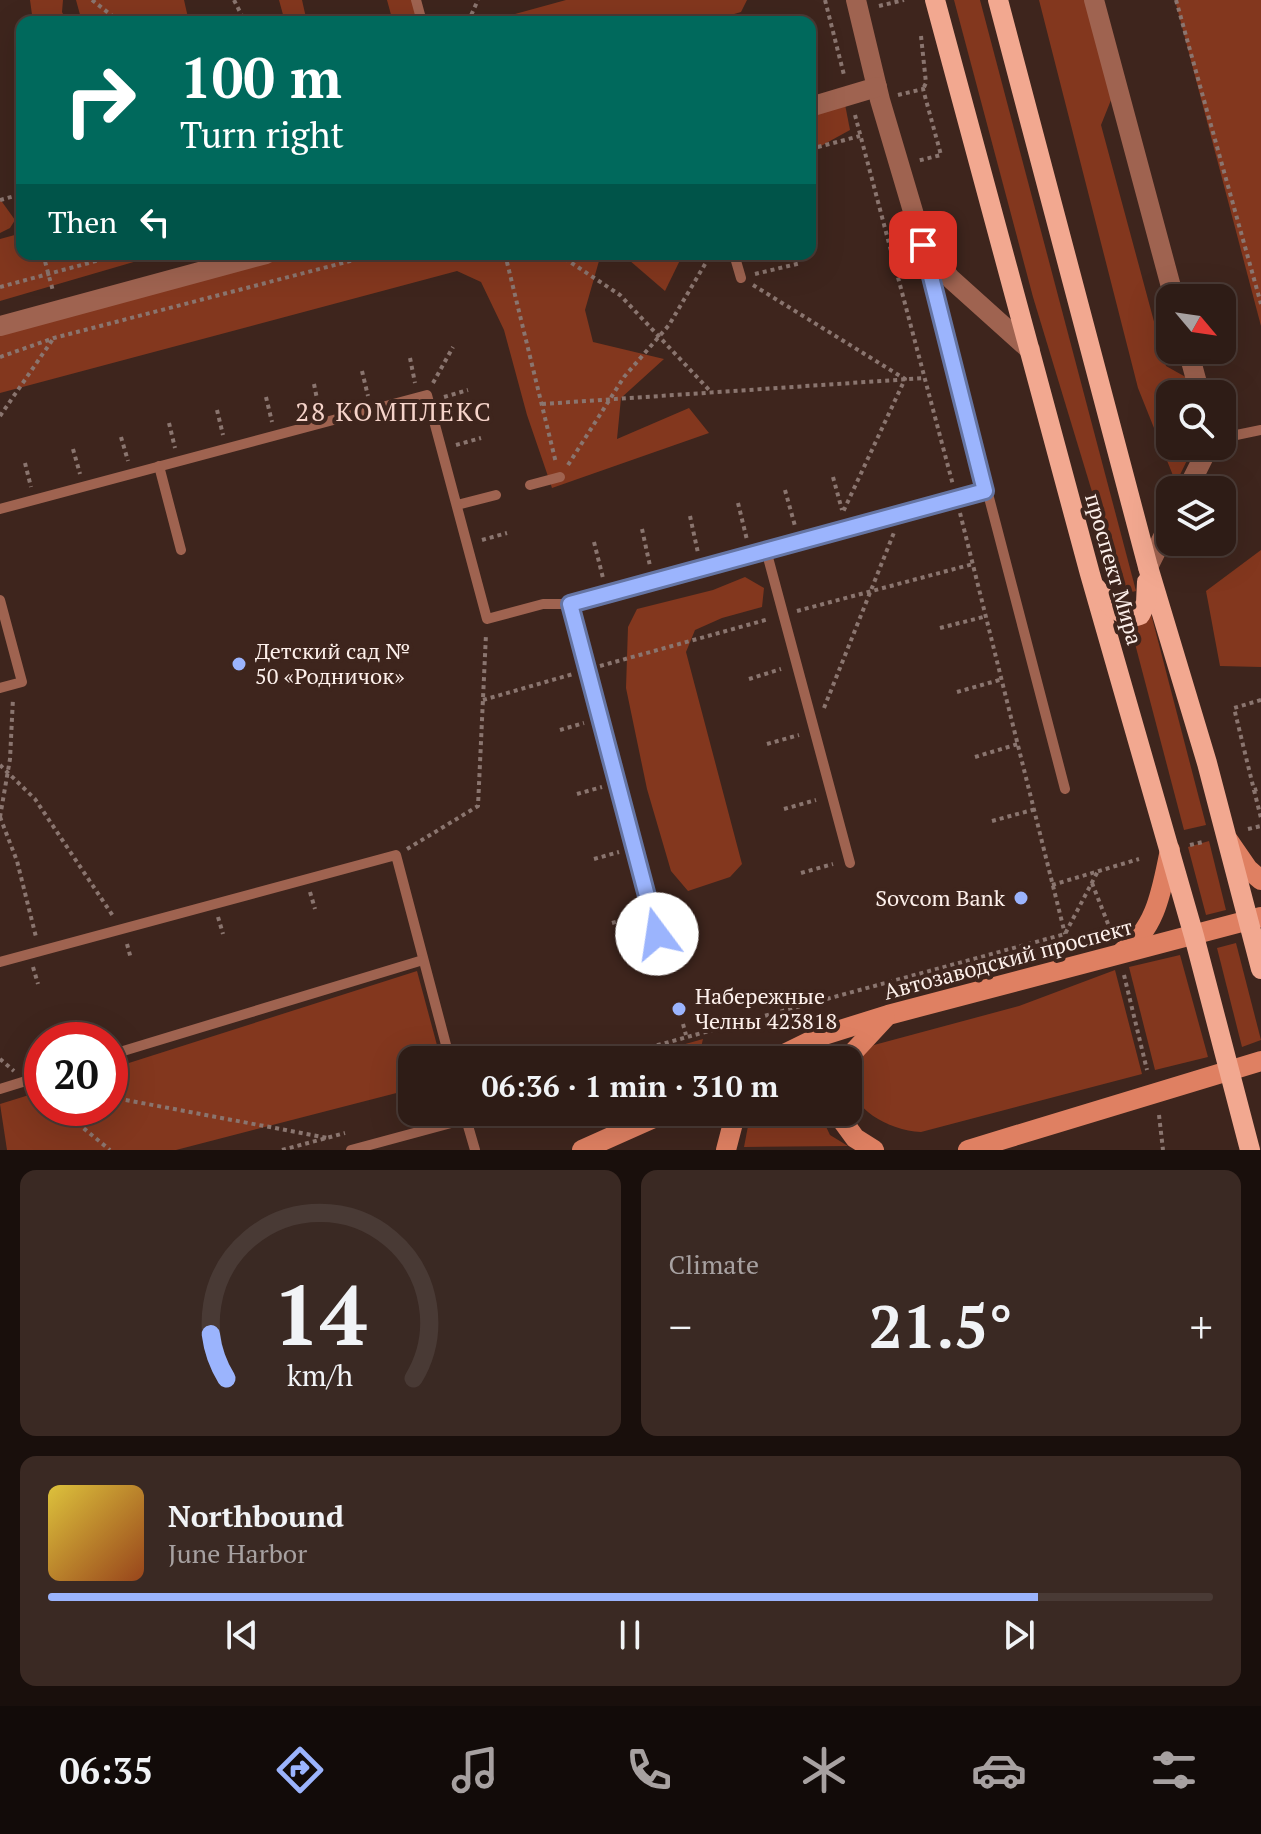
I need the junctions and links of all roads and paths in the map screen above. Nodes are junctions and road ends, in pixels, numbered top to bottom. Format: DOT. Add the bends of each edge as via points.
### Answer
graph roads {
  1 [pos="92,0"];
  2 [pos="825,0"];
  3 [pos="856,0"];
  4 [pos="935,0"];
  5 [pos="998,0"];
  6 [pos="1094,0"];
  7 [pos="1176,0"];
  8 [pos="112,16"];
  9 [pos="921,31"];
  10 [pos="877,87"];
  11 [pos="850,96"];
  12 [pos="816,105"];
  13 [pos="860,136"];
  14 [pos="816,147"];
  15 [pos="901,166"];
  16 [pos="870,175"];
  17 [pos="923,245"];
  18 [pos="45,260"];
  19 [pos="100,260"];
  20 [pos="244,260"];
  21 [pos="354,260"];
  22 [pos="506,260"];
  23 [pos="567,260"];
  24 [pos="707,260"];
  25 [pos="736,260"];
  26 [pos="801,263"];
  27 [pos="49,274"];
  28 [pos="741,278"];
  29 [pos="1170,284"];
  30 [pos="0,287"];
  31 [pos="1261,304"];
  32 [pos="0,326"];
  33 [pos="660,335"];
  34 [pos="54,338"];
  35 [pos="453,347"];
  36 [pos="1030,350"];
  37 [pos="0,357"];
  38 [pos="410,358"];
  39 [pos="362,371"];
  40 [pos="925,378"];
  41 [pos="905,379"];
  42 [pos="314,384"];
  43 [pos="468,390"];
  44 [pos="711,392"];
  45 [pos="266,397"];
  46 [pos="424,398"];
  47 [pos="610,399"];
  48 [pos="542,404"];
  49 [pos="217,410"];
  50 [pos="371,410"];
  51 [pos="0,416"];
  52 [pos="169,423"];
  53 [pos="322,423"];
  54 [pos="1261,430"];
  55 [pos="1236,435"];
  56 [pos="275,436"];
  57 [pos="121,437"];
  58 [pos="481,438"];
  59 [pos="73,449"];
  60 [pos="226,449"];
  61 [pos="441,449"];
  62 [pos="178,462"];
  63 [pos="25,463"];
  64 [pos="159,466"];
  65 [pos="131,474"];
  66 [pos="560,477"];
  67 [pos="833,477"];
  68 [pos="530,485"];
  69 [pos="83,487"];
  70 [pos="785,490"];
  71 [pos="985,491"];
  72 [pos="496,495"];
  73 [pos="956,498"];
  74 [pos="35,500"];
  75 [pos="738,503"];
  76 [pos="457,505"];
  77 [pos="0,509"];
  78 [pos="843,512"];
  79 [pos="903,513"];
  80 [pos="690,516"];
  81 [pos="847,528"];
  82 [pos="642,529"];
  83 [pos="507,533"];
  84 [pos="800,541"];
  85 [pos="594,542"];
  86 [pos="467,544"];
  87 [pos="181,550"];
  88 [pos="766,550"];
  89 [pos="1156,551"];
  90 [pos="750,554"];
  91 [pos="973,564"];
  92 [pos="1148,567"];
  93 [pos="701,568"];
  94 [pos="653,581"];
  95 [pos="1093,585"];
  96 [pos="871,592"];
  97 [pos="607,594"];
  98 [pos="0,600"];
  99 [pos="570,604"];
  100 [pos="784,615"];
  101 [pos="987,616"];
  102 [pos="487,619"];
  103 [pos="940,628"];
  104 [pos="797,665"];
  105 [pos="587,670"];
  106 [pos="749,679"];
  107 [pos="1003,679"];
  108 [pos="14,684"];
  109 [pos="0,688"];
  110 [pos="957,692"];
  111 [pos="483,700"];
  112 [pos="1261,700"];
  113 [pos="600,718"];
  114 [pos="560,730"];
  115 [pos="815,730"];
  116 [pos="767,744"];
  117 [pos="1019,744"];
  118 [pos="975,757"];
  119 [pos="0,765"];
  120 [pos="7,773"];
  121 [pos="617,782"];
  122 [pos="1261,788"];
  123 [pos="1065,789"];
  124 [pos="1254,790"];
  125 [pos="577,794"];
  126 [pos="832,795"];
  127 [pos="784,809"];
  128 [pos="1036,809"];
  129 [pos="0,817"];
  130 [pos="1261,818"];
  131 [pos="992,821"];
  132 [pos="1261,826"];
  133 [pos="1248,829"];
  134 [pos="1225,835"];
  135 [pos="1203,842"];
  136 [pos="634,847"];
  137 [pos="1176,849"];
  138 [pos="396,855"];
  139 [pos="594,859"];
  140 [pos="1139,859"];
  141 [pos="850,861"];
  142 [pos="1098,871"];
  143 [pos="801,873"];
  144 [pos="1261,880"];
  145 [pos="1092,883"];
  146 [pos="1052,885"];
  147 [pos="651,912"];
  148 [pos="1255,919"];
  149 [pos="612,923"];
  150 [pos="123,929"];
  151 [pos="657,934"];
  152 [pos="1065,934"];
  153 [pos="1194,936"];
  154 [pos="40,951"];
  155 [pos="1119,956"];
  156 [pos="423,960"];
  157 [pos="0,962"];
  158 [pos="1261,969"];
  159 [pos="888,1015"];
  160 [pos="683,1024"];
  161 [pos="686,1035"];
  162 [pos="446,1046"];
  163 [pos="649,1046"];
  164 [pos="801,1046"];
  165 [pos="859,1046"];
  166 [pos="128,1050"];
  167 [pos="1261,1061"];
  168 [pos="1147,1070"];
  169 [pos="1229,1070"];
  170 [pos="24,1082"];
  171 [pos="0,1089"];
  172 [pos="128,1100"];
  173 [pos="1159,1115"];
  174 [pos="81,1126"];
  175 [pos="431,1126"];
  176 [pos="468,1126"];
  177 [pos="636,1126"];
  178 [pos="732,1126"];
  179 [pos="846,1126"];
  180 [pos="328,1138"];
  181 [pos="110,1150"];
  182 [pos="351,1150"];
  183 [pos="475,1150"];
  184 [pos="582,1150"];
  185 [pos="726,1150"];
  186 [pos="874,1150"];
  187 [pos="968,1150"];
  188 [pos="1163,1150"];
  189 [pos="1250,1150"];
  1 -- 8 [label="path"];
  2 -- 11 [label="path"];
  3 -- 10 [label="street"];
  4 -- 36 [label="main road, проспект Мира"];
  5 -- 92 [label="main road, проспект Мира"];
  6 -- 29 [label="street"];
  7 -- 31 [label="path"];
  9 -- 15 [label="path" via="926,83 920,89 941,155"];
  10 -- 11 [label="street"];
  10 -- 15 [label="street"];
  11 -- 12 [label="street"];
  11 -- 13 [label="path"];
  13 -- 14 [label="path"];
  13 -- 16 [label="path"];
  15 -- 16 [label="path"];
  15 -- 17 [label="street"];
  16 -- 40 [label="path"];
  17 -- 36 [label="street" via="951,279"];
  17 -- 71 [label="lane"];
  18 -- 27 [label="path"];
  19 -- 27 [label="path"];
  20 -- 32 [label="street"];
  21 -- 34 [label="path"];
  22 -- 48 [label="path"];
  23 -- 33 [label="path" via="620,295"];
  24 -- 33 [label="path"];
  25 -- 28 [label="lane"];
  26 -- 28 [label="path"];
  27 -- 30 [label="path"];
  28 -- 41 [label="path"];
  33 -- 44 [label="path"];
  33 -- 47 [label="path"];
  34 -- 37 [label="path"];
  34 -- 51 [label="path"];
  35 -- 46 [label="path"];
  36 -- 95 [label="main road, проспект Мира"];
  38 -- 46 [label="path"];
  39 -- 50 [label="path"];
  40 -- 41 [label="path"];
  40 -- 73 [label="path"];
  41 -- 44 [label="path"];
  41 -- 78 [label="path"];
  42 -- 53 [label="path"];
  43 -- 46 [label="path"];
  44 -- 47 [label="path"];
  45 -- 56 [label="path"];
  46 -- 50 [label="lane"];
  46 -- 61 [label="lane"];
  47 -- 48 [label="path"];
  47 -- 66 [label="path"];
  48 -- 66 [label="path"];
  49 -- 60 [label="path"];
  50 -- 53 [label="lane"];
  52 -- 62 [label="path"];
  53 -- 56 [label="lane"];
  54 -- 55 [label="lane"];
  56 -- 60 [label="lane"];
  57 -- 65 [label="path"];
  58 -- 61 [label="path"];
  59 -- 69 [label="path"];
  60 -- 62 [label="lane"];
  61 -- 76 [label="lane"];
  62 -- 64 [label="lane"];
  63 -- 74 [label="path"];
  64 -- 65 [label="lane"];
  64 -- 87 [label="lane"];
  65 -- 69 [label="lane"];
  66 -- 68 [label="lane"];
  67 -- 78 [label="path"];
  69 -- 74 [label="lane"];
  70 -- 84 [label="path"];
  71 -- 73 [label="lane"];
  71 -- 123 [label="lane"];
  72 -- 76 [label="lane"];
  73 -- 79 [label="lane"];
  73 -- 91 [label="path"];
  74 -- 77 [label="lane"];
  75 -- 90 [label="path"];
  76 -- 86 [label="lane"];
  78 -- 81 [label="path"];
  79 -- 81 [label="lane"];
  79 -- 96 [label="path"];
  80 -- 93 [label="path"];
  81 -- 84 [label="lane"];
  82 -- 94 [label="path"];
  83 -- 86 [label="path"];
  84 -- 88 [label="lane"];
  85 -- 97 [label="path"];
  86 -- 102 [label="lane"];
  88 -- 90 [label="lane"];
  88 -- 100 [label="lane"];
  89 -- 92 [label="street"];
  90 -- 93 [label="lane"];
  91 -- 96 [label="path"];
  91 -- 101 [label="path"];
  92 -- 95 [label="main road" via="1140,615 1130,618 1113,608"];
  92 -- 134 [label="main road, проспект Мира"];
  93 -- 94 [label="lane"];
  94 -- 97 [label="lane"];
  95 -- 137 [label="main road, проспект Мира"];
  96 -- 100 [label="path"];
  96 -- 115 [label="path"];
  97 -- 99 [label="lane"];
  98 -- 108 [label="lane" via="22,682"];
  99 -- 102 [label="lane" via="543,604"];
  99 -- 105 [label="lane"];
  100 -- 104 [label="lane"];
  100 -- 105 [label="path"];
  101 -- 103 [label="path"];
  101 -- 107 [label="path"];
  102 -- 111 [label="path"];
  104 -- 106 [label="path"];
  104 -- 115 [label="lane"];
  105 -- 111 [label="path"];
  105 -- 113 [label="lane"];
  107 -- 110 [label="path"];
  107 -- 117 [label="path"];
  108 -- 109 [label="lane"];
  108 -- 120 [label="path"];
  111 -- 138 [label="path" via="478,806"];
  112 -- 124 [label="path" via="1234,708"];
  113 -- 114 [label="path"];
  113 -- 121 [label="lane"];
  115 -- 116 [label="path"];
  115 -- 126 [label="lane"];
  117 -- 118 [label="path"];
  117 -- 128 [label="path"];
  119 -- 120 [label="path"];
  120 -- 129 [label="path"];
  120 -- 150 [label="path" via="35,799"];
  121 -- 125 [label="path"];
  121 -- 136 [label="lane"];
  122 -- 124 [label="path"];
  124 -- 130 [label="path"];
  126 -- 127 [label="path"];
  126 -- 141 [label="lane"];
  128 -- 131 [label="path"];
  128 -- 146 [label="path"];
  129 -- 154 [label="path"];
  132 -- 133 [label="path"];
  134 -- 144 [label="street"];
  134 -- 148 [label="main road, проспект Мира"];
  135 -- 137 [label="path"];
  136 -- 139 [label="path"];
  136 -- 147 [label="lane"];
  137 -- 153 [label="main road, проспект Мира"];
  137 -- 155 [label="street" via="1150,925"];
  138 -- 150 [label="lane"];
  138 -- 156 [label="lane"];
  140 -- 142 [label="path"];
  141 -- 143 [label="path"];
  142 -- 145 [label="path"];
  142 -- 146 [label="path"];
  145 -- 152 [label="path"];
  145 -- 155 [label="path"];
  146 -- 152 [label="path"];
  147 -- 149 [label="path"];
  147 -- 151 [label="lane"];
  148 -- 153 [label="street, Автозаводский проспект"];
  148 -- 158 [label="main road, проспект Мира"];
  150 -- 154 [label="lane"];
  152 -- 161 [label="path"];
  153 -- 155 [label="street, Автозаводский проспект"];
  153 -- 169 [label="main road, проспект Мира"];
  154 -- 157 [label="lane"];
  155 -- 159 [label="street, Автозаводский проспект"];
  155 -- 168 [label="path"];
  156 -- 162 [label="lane"];
  156 -- 166 [label="lane"];
  159 -- 164 [label="street, Автозаводский проспект"];
  159 -- 165 [label="street"];
  160 -- 161 [label="path"];
  161 -- 163 [label="path"];
  167 -- 169 [label="street"];
  169 -- 187 [label="street"];
  169 -- 189 [label="main road, проспект Мира"];
  170 -- 171 [label="lane"];
  172 -- 180 [label="path"];
  173 -- 188 [label="path"];
  174 -- 181 [label="path"];
  175 -- 182 [label="lane"];
  176 -- 183 [label="lane"];
  177 -- 184 [label="street"];
  178 -- 185 [label="street"];
  179 -- 186 [label="street"];
}
